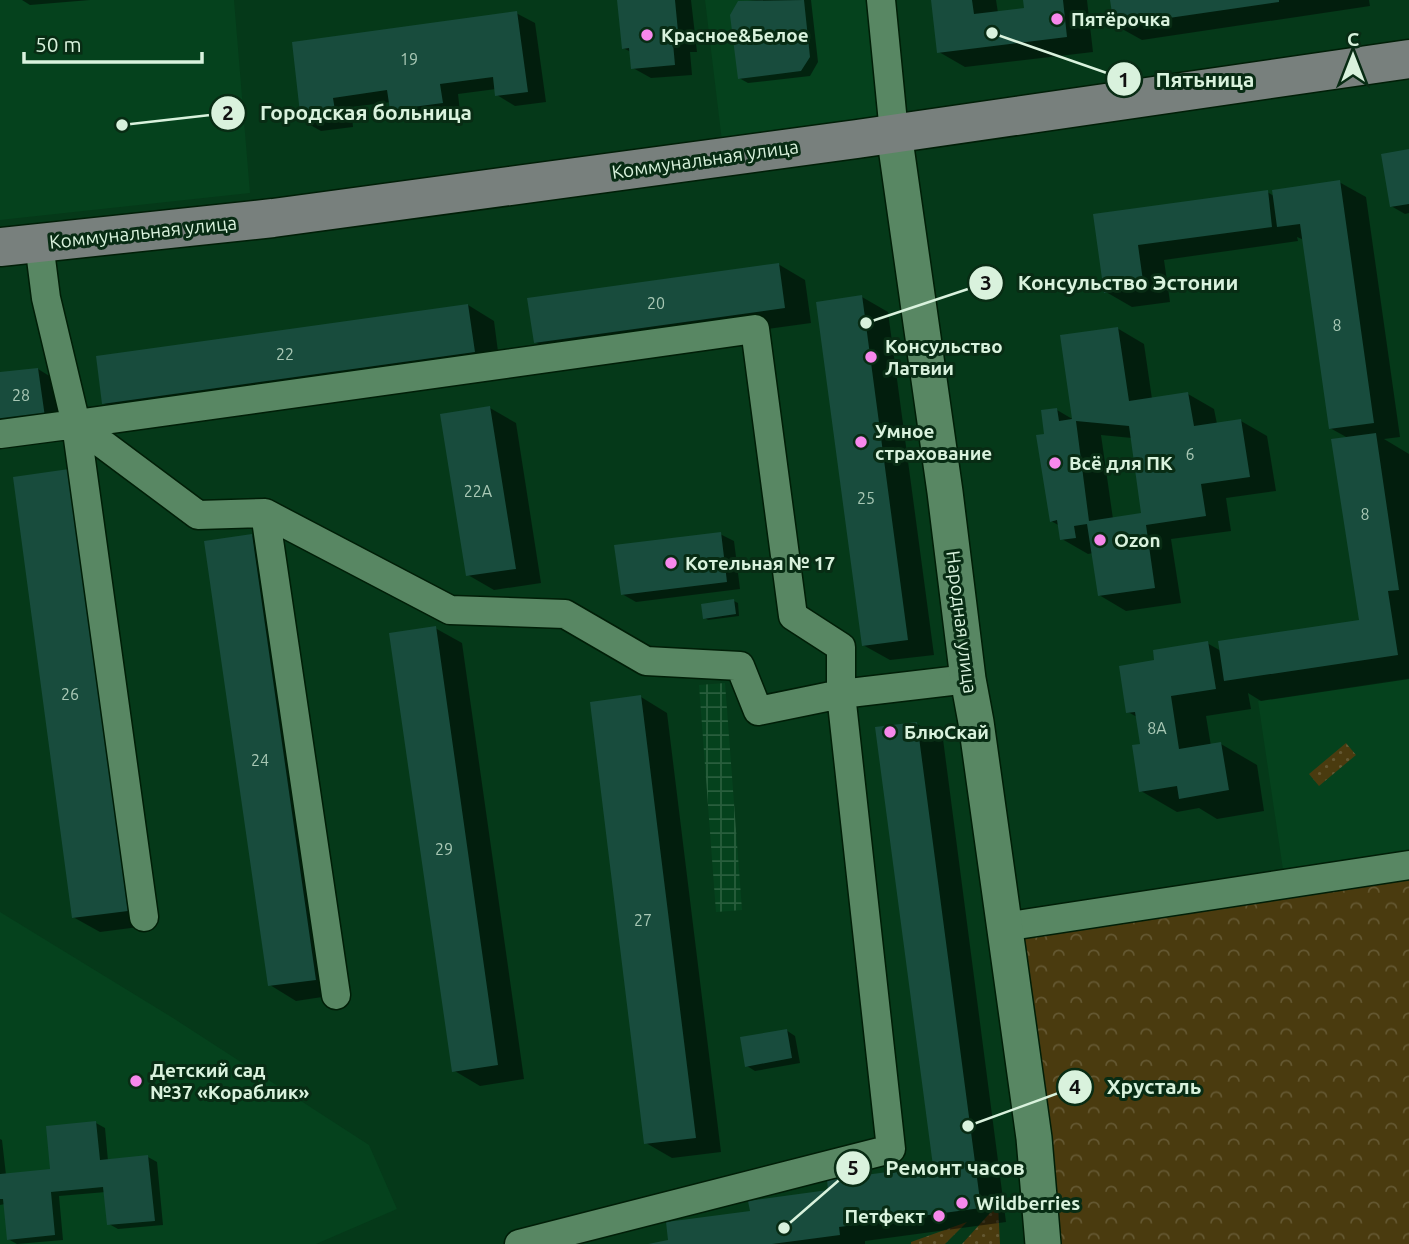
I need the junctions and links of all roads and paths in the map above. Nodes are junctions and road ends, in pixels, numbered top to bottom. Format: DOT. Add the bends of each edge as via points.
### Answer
graph roads {
  1 [pos="881,0"];
  2 [pos="1409,59"];
  3 [pos="894,133"];
  4 [pos="39,243"];
  5 [pos="0,247"];
  6 [pos="76,424"];
  7 [pos="0,434"];
  8 [pos="265,513"];
  9 [pos="968,679"];
  10 [pos="841,694"];
  11 [pos="1409,865"];
  12 [pos="144,916"];
  13 [pos="1004,927"];
  14 [pos="336,995"];
  15 [pos="519,1244"];
  16 [pos="1043,1244"];
  1 -- 3 [label="street, Народная улица"];
  2 -- 3 [label="main road, Коммунальная улица"];
  3 -- 4 [label="main road, Коммунальная улица" via="273,218"];
  3 -- 9 [label="street, Народная улица"];
  4 -- 5 [label="main road, Коммунальная улица"];
  4 -- 6 [label="street" via="46,298"];
  6 -- 7 [label="street"];
  6 -- 8 [label="street" via="198,515"];
  6 -- 10 [label="street" via="755,329 793,616 841,647"];
  6 -- 12 [label="street"];
  8 -- 10 [label="street" via="450,610 565,614 646,661 740,666 758,710"];
  8 -- 14 [label="street"];
  9 -- 10 [label="street"];
  9 -- 13 [label="street, Народная улица"];
  10 -- 15 [label="street" via="891,1149"];
  11 -- 13 [label="street"];
  13 -- 16 [label="street, Народная улица" via="1034,1138"];
}
